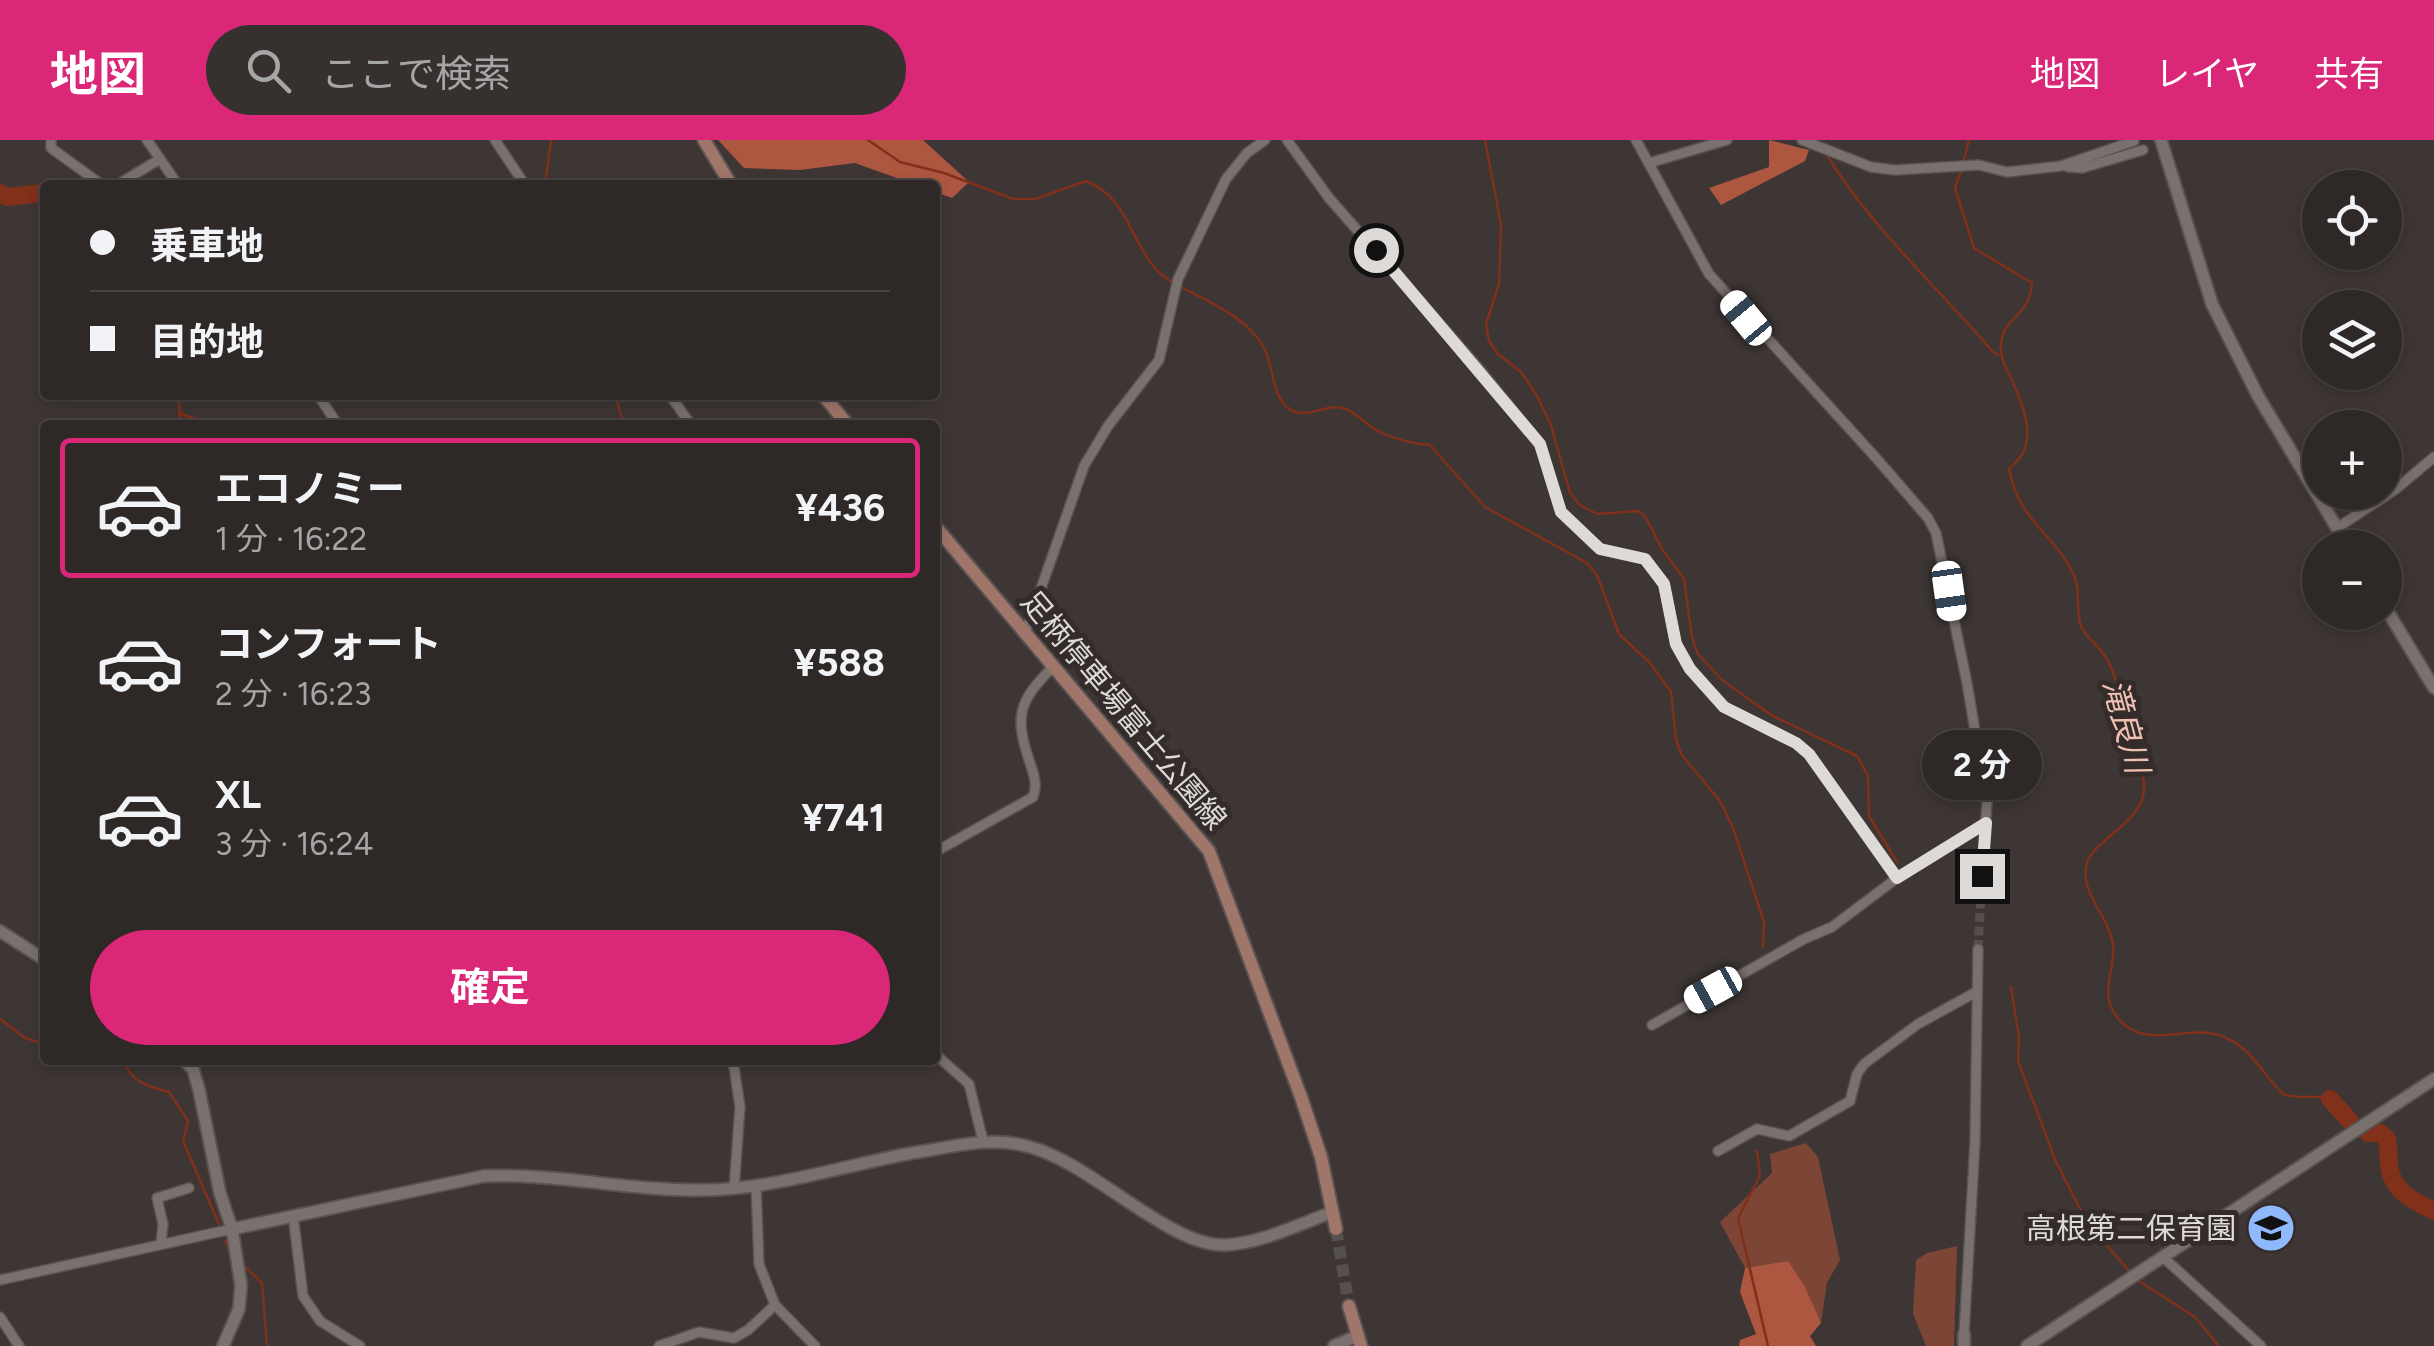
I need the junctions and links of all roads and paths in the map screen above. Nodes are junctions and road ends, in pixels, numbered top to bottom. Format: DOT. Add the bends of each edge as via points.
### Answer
graph roads {
  1 [pos="51,140"];
  2 [pos="147,140"];
  3 [pos="495,140"];
  4 [pos="704,140"];
  5 [pos="1265,140"];
  6 [pos="1287,140"];
  7 [pos="1636,140"];
  8 [pos="1727,140"];
  9 [pos="1802,140"];
  10 [pos="2162,140"];
  11 [pos="2134,142"];
  12 [pos="2143,150"];
  13 [pos="160,159"];
  14 [pos="1649,163"];
  15 [pos="2061,166"];
  16 [pos="95,180"];
  17 [pos="125,180"];
  18 [pos="175,180"];
  19 [pos="522,180"];
  20 [pos="728,180"];
  21 [pos="827,400"];
  22 [pos="844,420"];
  23 [pos="2434,457"];
  24 [pos="2337,528"];
  25 [pos="940,532"];
  26 [pos="2399,630"];
  27 [pos="1026,632"];
  28 [pos="1054,666"];
  29 [pos="2432,682"];
  30 [pos="1986,823"];
  31 [pos="940,849"];
  32 [pos="1982,876"];
  33 [pos="1897,878"];
  34 [pos="0,931"];
  35 [pos="1978,949"];
  36 [pos="40,957"];
  37 [pos="1976,992"];
  38 [pos="1652,1025"];
  39 [pos="940,1058"];
  40 [pos="189,1065"];
  41 [pos="735,1065"];
  42 [pos="2434,1079"];
  43 [pos="983,1141"];
  44 [pos="1718,1151"];
  45 [pos="756,1186"];
  46 [pos="189,1188"];
  47 [pos="734,1189"];
  48 [pos="1333,1212"];
  49 [pos="293,1215"];
  50 [pos="232,1229"];
  51 [pos="1336,1230"];
  52 [pos="161,1244"];
  53 [pos="2164,1258"];
  54 [pos="0,1280"];
  55 [pos="775,1305"];
  56 [pos="1348,1306"];
  57 [pos="0,1317"];
  58 [pos="1964,1340"];
  59 [pos="1359,1341"];
  60 [pos="20,1346"];
  61 [pos="223,1346"];
  62 [pos="360,1346"];
  63 [pos="658,1346"];
  64 [pos="815,1346"];
  65 [pos="1334,1346"];
  66 [pos="2027,1346"];
  67 [pos="2261,1346"];
  1 -- 16 [label="street" via="51,148"];
  2 -- 13 [label="street"];
  3 -- 19 [label="street"];
  4 -- 20 [label="main road"];
  5 -- 27 [label="street" via="1226,179 1178,278 1158,360 1084,466"];
  6 -- 33 [label="street" via="1540,444 1561,512 1600,549 1645,559 1664,584 1676,644 1690,669 1724,707 1809,754"];
  7 -- 14 [label="street"];
  8 -- 14 [label="street"];
  9 -- 15 [label="street" via="1871,168 1950,164 2007,172"];
  10 -- 24 [label="street" via="2212,304"];
  11 -- 15 [label="street"];
  12 -- 15 [label="street" via="2082,168"];
  13 -- 17 [label="street"];
  13 -- 18 [label="street"];
  14 -- 30 [label="street" via="1708,274 1877,458 1936,533 1968,683"];
  21 -- 22 [label="main road"];
  23 -- 24 [label="street"];
  25 -- 27 [label="main road, 足柄停車場富士公園線"];
  26 -- 29 [label="street"];
  27 -- 28 [label="main road, 足柄停車場富士公園線"];
  28 -- 31 [label="street" via="1024,698 1020,715 1037,786 1033,797"];
  28 -- 48 [label="main road, 足柄停車場富士公園線" via="1209,851 1301,1097"];
  30 -- 32 [label="street"];
  30 -- 33 [label="street"];
  33 -- 38 [label="street" via="1832,927"];
  34 -- 36 [label="street"];
  35 -- 37 [label="street"];
  37 -- 44 [label="street" via="1864,1064 1850,1101 1802,1131 1790,1136 1757,1129"];
  37 -- 58 [label="street"];
  39 -- 43 [label="street" via="969,1084"];
  40 -- 50 [label="street"];
  41 -- 47 [label="street" via="740,1108"];
  42 -- 53 [label="street"];
  43 -- 45 [label="street"];
  43 -- 48 [label="street" via="1032,1147 1174,1229 1221,1246"];
  45 -- 47 [label="street"];
  45 -- 55 [label="street" via="759,1264"];
  46 -- 52 [label="street" via="158,1198"];
  47 -- 49 [label="street" via="484,1176"];
  48 -- 51 [label="main road, 足柄停車場富士公園線"];
  49 -- 50 [label="street"];
  49 -- 62 [label="street" via="303,1296 320,1321"];
  50 -- 52 [label="street"];
  50 -- 61 [label="street" via="239,1309"];
  52 -- 54 [label="street"];
  53 -- 66 [label="street"];
  53 -- 67 [label="street"];
  55 -- 63 [label="street" via="734,1338 699,1332"];
  55 -- 64 [label="street"];
  56 -- 59 [label="main road"];
  57 -- 60 [label="street"];
  59 -- 65 [label="street"];
}
